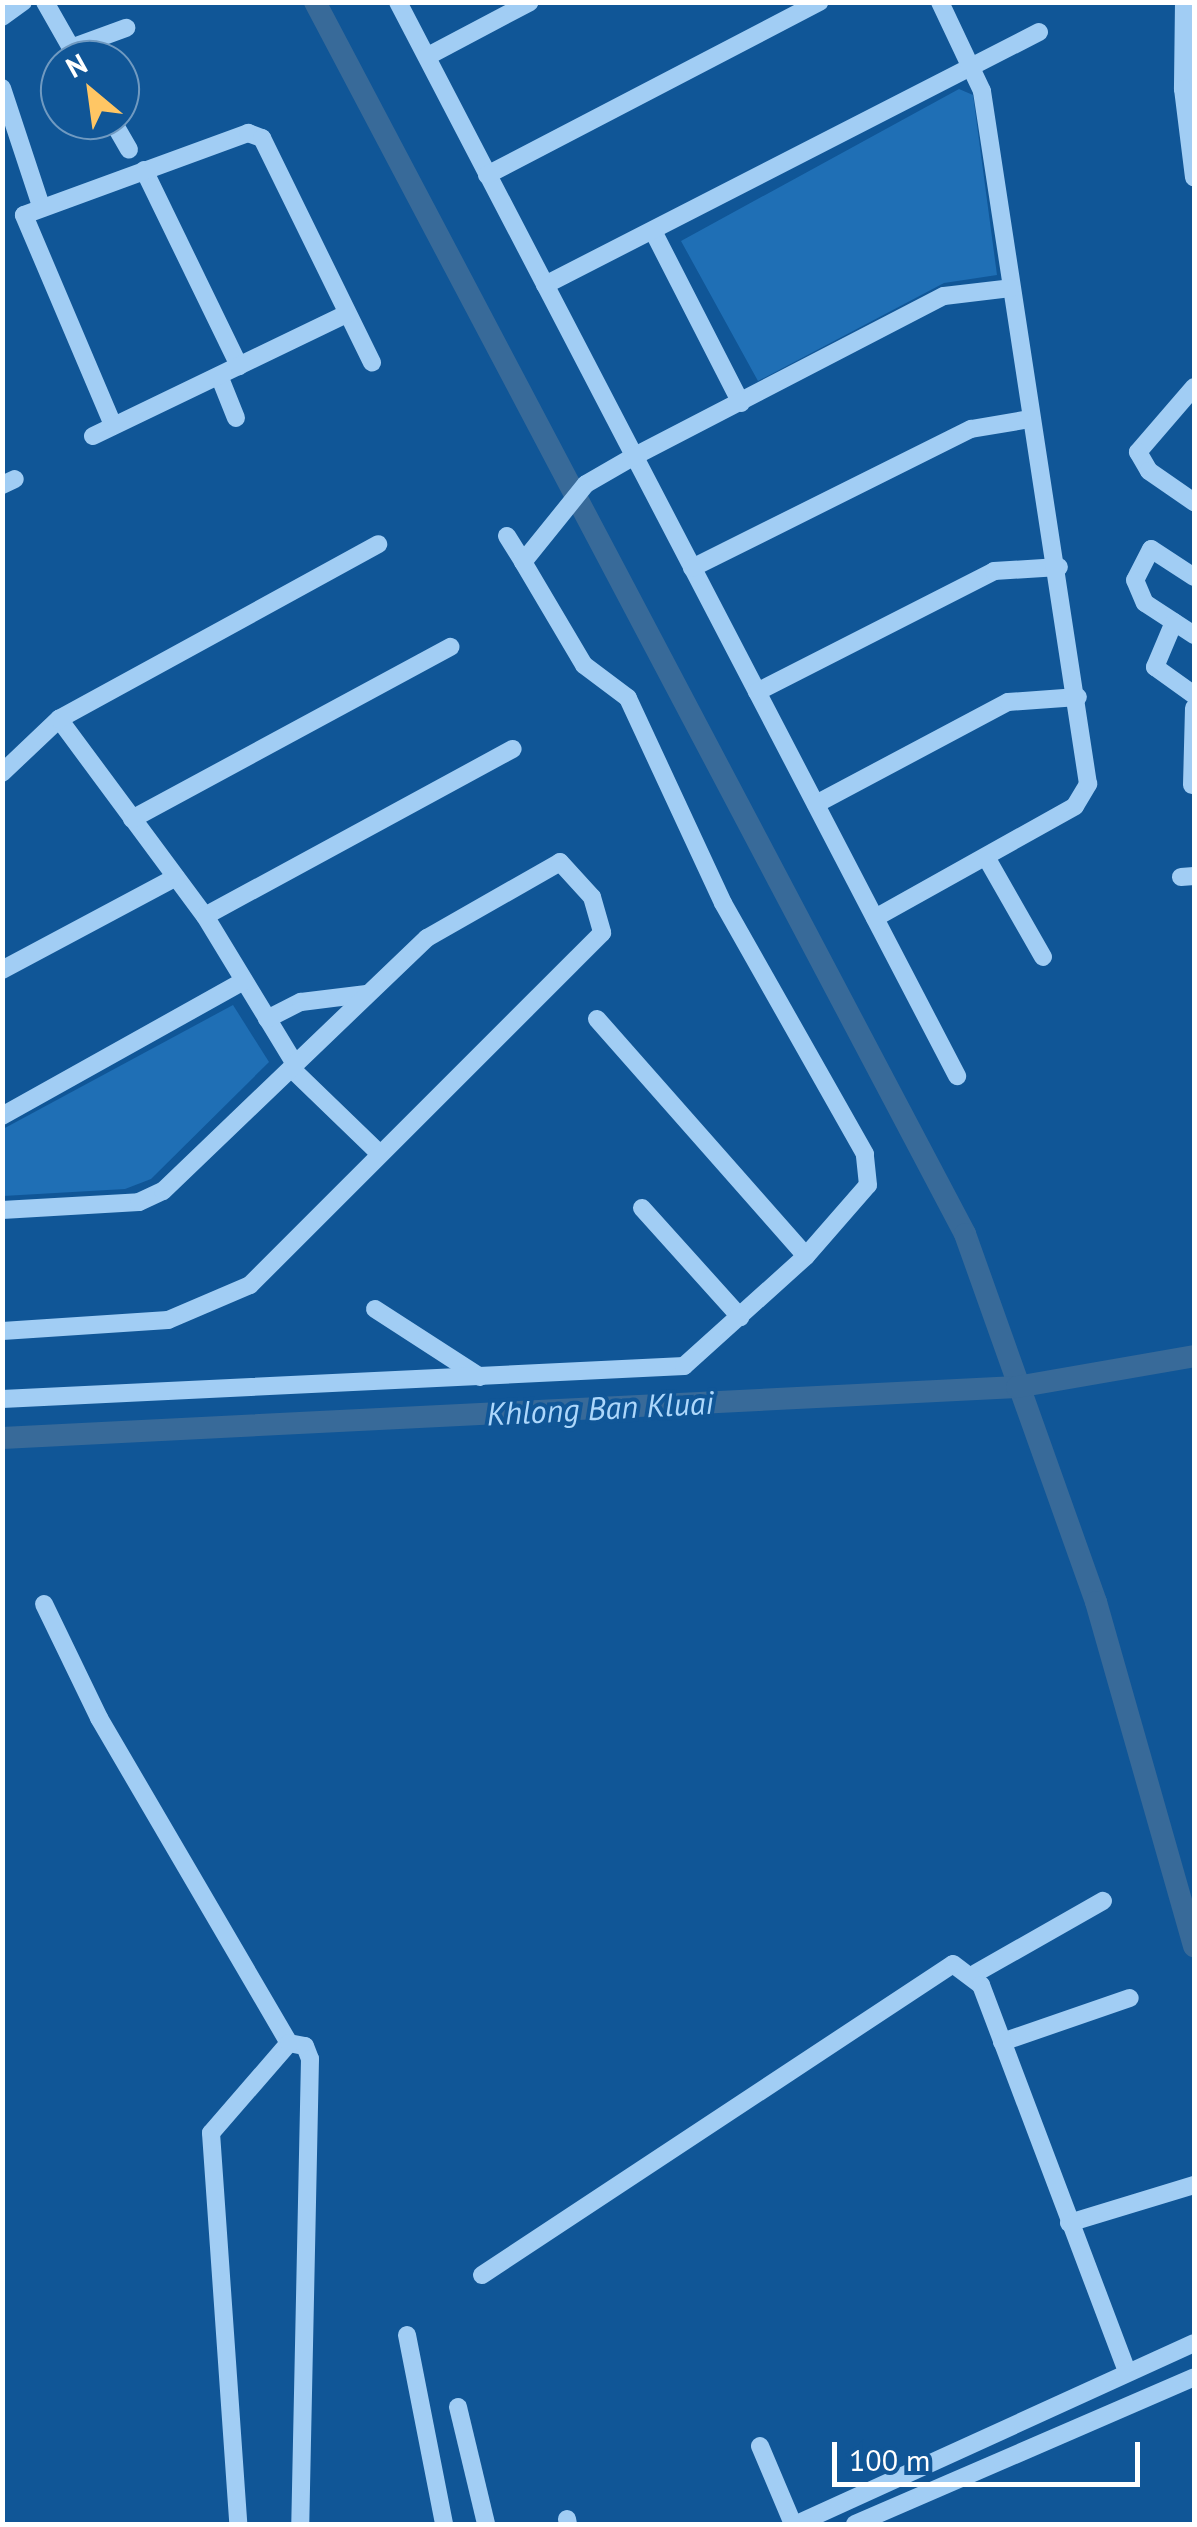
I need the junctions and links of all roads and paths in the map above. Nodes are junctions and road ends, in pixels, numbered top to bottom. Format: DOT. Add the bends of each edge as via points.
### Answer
graph roads {
  1 [pos="23,2"];
  2 [pos="46,2"];
  3 [pos="398,2"];
  4 [pos="530,2"];
  5 [pos="820,2"];
  6 [pos="940,2"];
  7 [pos="1187,9"];
  8 [pos="2,18"];
  9 [pos="126,28"];
  10 [pos="1040,32"];
  11 [pos="66,40"];
  12 [pos="102,40"];
  13 [pos="428,56"];
  14 [pos="972,63"];
  15 [pos="2,88"];
  16 [pos="1189,88"];
  17 [pos="124,140"];
  18 [pos="129,149"];
  19 [pos="144,170"];
  20 [pos="487,175"];
  21 [pos="1194,177"];
  22 [pos="41,206"];
  23 [pos="654,233"];
  24 [pos="545,285"];
  25 [pos="1011,288"];
  26 [pos="347,314"];
  27 [pos="372,363"];
  28 [pos="239,366"];
  29 [pos="220,378"];
  30 [pos="1194,386"];
  31 [pos="741,403"];
  32 [pos="236,418"];
  33 [pos="1030,419"];
  34 [pos="113,425"];
  35 [pos="94,436"];
  36 [pos="631,458"];
  37 [pos="1194,502"];
  38 [pos="507,536"];
  39 [pos="378,544"];
  40 [pos="523,562"];
  41 [pos="1059,567"];
  42 [pos="692,568"];
  43 [pos="1194,577"];
  44 [pos="1174,622"];
  45 [pos="1194,636"];
  46 [pos="450,648"];
  47 [pos="757,692"];
  48 [pos="1194,695"];
  49 [pos="1078,698"];
  50 [pos="1194,708"];
  51 [pos="60,719"];
  52 [pos="514,749"];
  53 [pos="2,773"];
  54 [pos="1192,785"];
  55 [pos="816,804"];
  56 [pos="132,818"];
  57 [pos="986,857"];
  58 [pos="176,877"];
  59 [pos="205,916"];
  60 [pos="875,918"];
  61 [pos="1044,957"];
  62 [pos="2,970"];
  63 [pos="244,981"];
  64 [pos="365,994"];
  65 [pos="267,1019"];
  66 [pos="597,1019"];
  67 [pos="294,1067"];
  68 [pos="958,1076"];
  69 [pos="2,1116"];
  70 [pos="378,1152"];
  71 [pos="642,1208"];
  72 [pos="2,1210"];
  73 [pos="806,1256"];
  74 [pos="375,1309"];
  75 [pos="740,1317"];
  76 [pos="2,1331"];
  77 [pos="480,1376"];
  78 [pos="2,1400"];
  79 [pos="44,1604"];
  80 [pos="1103,1901"];
  81 [pos="976,1973"];
  82 [pos="1130,1998"];
  83 [pos="1002,2042"];
  84 [pos="289,2043"];
  85 [pos="1194,2185"];
  86 [pos="1069,2222"];
  87 [pos="482,2275"];
  88 [pos="407,2335"];
  89 [pos="1194,2343"];
  90 [pos="1126,2368"];
  91 [pos="1194,2377"];
  92 [pos="458,2407"];
  93 [pos="760,2446"];
  94 [pos="238,2524"];
  95 [pos="300,2524"];
  96 [pos="444,2524"];
  97 [pos="486,2524"];
  98 [pos="795,2524"];
  99 [pos="854,2524"];
  1 -- 8 [label="street"];
  2 -- 11 [label="street"];
  3 -- 13 [label="street"];
  4 -- 13 [label="street"];
  5 -- 20 [label="street"];
  6 -- 14 [label="street"];
  7 -- 16 [label="street"];
  9 -- 12 [label="street"];
  10 -- 14 [label="street"];
  13 -- 20 [label="street"];
  14 -- 23 [label="street"];
  14 -- 25 [label="street"];
  15 -- 22 [label="street"];
  16 -- 21 [label="street"];
  17 -- 18 [label="street"];
  19 -- 22 [label="street"];
  19 -- 26 [label="street" via="260,135"];
  19 -- 28 [label="street"];
  20 -- 24 [label="street"];
  22 -- 34 [label="street" via="22,221"];
  23 -- 24 [label="street"];
  23 -- 31 [label="street"];
  24 -- 36 [label="street"];
  25 -- 31 [label="street" via="944,296"];
  25 -- 33 [label="street"];
  26 -- 27 [label="street"];
  26 -- 28 [label="street"];
  28 -- 29 [label="street"];
  29 -- 32 [label="street"];
  29 -- 34 [label="street"];
  30 -- 37 [label="street" via="1138,452 1148,471"];
  31 -- 36 [label="street"];
  33 -- 41 [label="street"];
  33 -- 42 [label="street" via="970,429"];
  34 -- 35 [label="street"];
  36 -- 40 [label="street" via="586,484"];
  36 -- 42 [label="street"];
  38 -- 40 [label="street"];
  39 -- 51 [label="street"];
  40 -- 73 [label="street" via="584,665 628,698 723,904 865,1154 868,1185"];
  41 -- 47 [label="street" via="994,571"];
  41 -- 49 [label="street"];
  42 -- 47 [label="street"];
  43 -- 44 [label="street" via="1151,549 1137,563 1144,603"];
  44 -- 45 [label="street"];
  44 -- 48 [label="street" via="1155,668"];
  46 -- 56 [label="street"];
  47 -- 55 [label="street"];
  49 -- 55 [label="street" via="1008,702"];
  49 -- 57 [label="street" via="1084,797"];
  50 -- 54 [label="street"];
  51 -- 53 [label="street"];
  51 -- 56 [label="street"];
  52 -- 59 [label="street"];
  55 -- 60 [label="street"];
  56 -- 58 [label="street"];
  57 -- 60 [label="street"];
  57 -- 61 [label="street"];
  58 -- 59 [label="street"];
  58 -- 62 [label="street"];
  59 -- 63 [label="street"];
  60 -- 68 [label="street"];
  63 -- 65 [label="street"];
  63 -- 69 [label="street"];
  64 -- 65 [label="street" via="301,1002"];
  64 -- 67 [label="street"];
  64 -- 70 [label="street" via="427,938 560,862 604,919 602,933 509,1029"];
  65 -- 67 [label="street"];
  66 -- 73 [label="street"];
  67 -- 70 [label="street"];
  67 -- 72 [label="street" via="162,1191 139,1202"];
  70 -- 76 [label="street" via="250,1285 208,1308 168,1320"];
  71 -- 75 [label="street"];
  73 -- 75 [label="street"];
  74 -- 77 [label="street"];
  75 -- 77 [label="street" via="684,1366"];
  77 -- 78 [label="street"];
  79 -- 84 [label="street" via="99,1718"];
  80 -- 81 [label="street"];
  81 -- 83 [label="street"];
  81 -- 87 [label="street" via="954,1964 930,1975"];
  82 -- 83 [label="street"];
  83 -- 86 [label="street"];
  84 -- 94 [label="street" via="211,2133"];
  84 -- 95 [label="street" via="304,2046 310,2059"];
  85 -- 86 [label="street"];
  86 -- 90 [label="street"];
  88 -- 96 [label="street"];
  89 -- 90 [label="street"];
  90 -- 98 [label="street"];
  91 -- 99 [label="street"];
  92 -- 97 [label="street"];
  93 -- 98 [label="street"];
}
